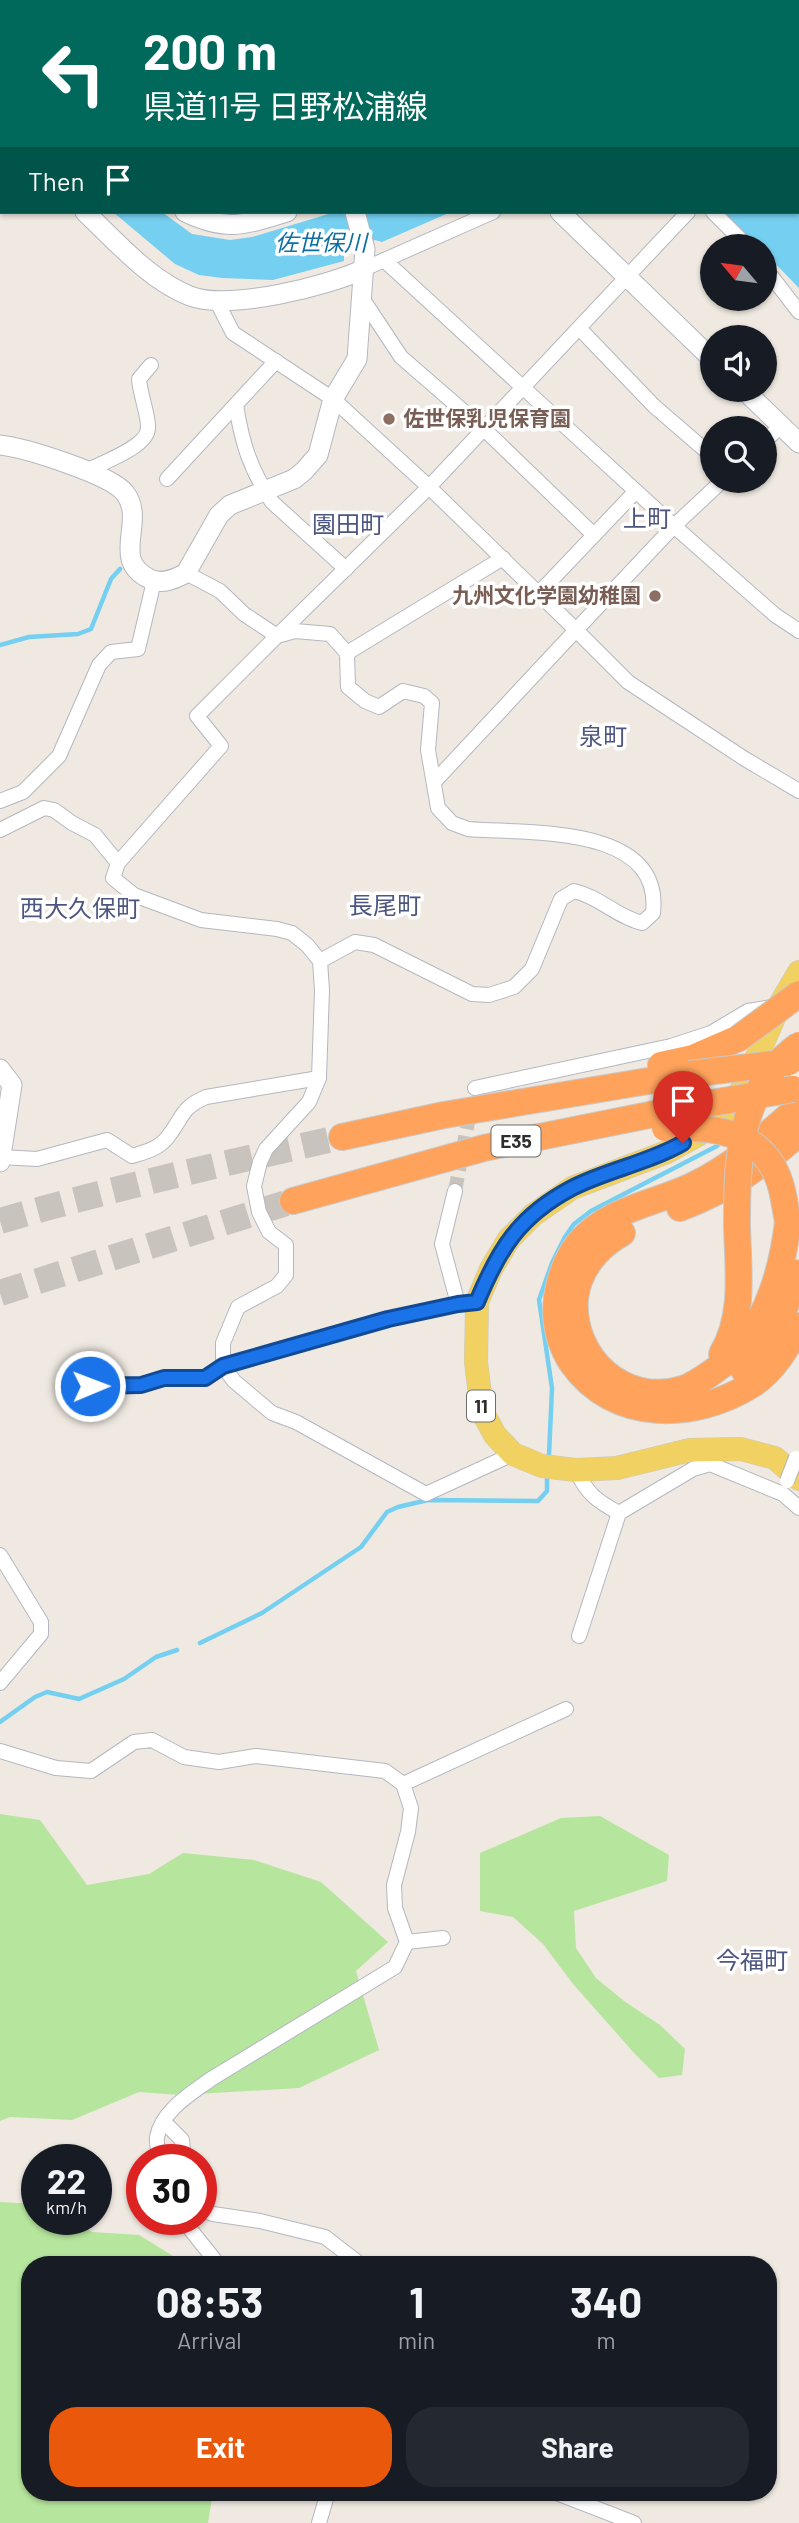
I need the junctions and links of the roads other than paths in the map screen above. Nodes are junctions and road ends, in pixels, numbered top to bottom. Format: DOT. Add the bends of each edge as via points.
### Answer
graph roads {
  1 [pos="87,214"];
  2 [pos="189,214"];
  3 [pos="280,214"];
  4 [pos="355,214"];
  5 [pos="488,214"];
  6 [pos="562,214"];
  7 [pos="686,214"];
  8 [pos="715,214"];
  9 [pos="735,234"];
  10 [pos="365,259"];
  11 [pos="384,260"];
  12 [pos="629,277"];
  13 [pos="777,284"];
  14 [pos="362,298"];
  15 [pos="216,300"];
  16 [pos="799,313"];
  17 [pos="580,329"];
  18 [pos="700,347"];
  19 [pos="276,361"];
  20 [pos="151,365"];
  21 [pos="523,388"];
  22 [pos="333,399"];
  23 [pos="756,402"];
  24 [pos="236,405"];
  25 [pos="781,426"];
  26 [pos="484,429"];
  27 [pos="777,430"];
  28 [pos="799,443"];
  29 [pos="0,445"];
  30 [pos="700,446"];
  31 [pos="86,471"];
  32 [pos="167,478"];
  33 [pos="429,486"];
  34 [pos="264,490"];
  35 [pos="635,492"];
  36 [pos="709,493"];
  37 [pos="674,526"];
  38 [pos="594,536"];
  39 [pos="503,558"];
  40 [pos="346,569"];
  41 [pos="186,573"];
  42 [pos="154,581"];
  43 [pos="539,593"];
  44 [pos="576,630"];
  45 [pos="799,631"];
  46 [pos="277,636"];
  47 [pos="347,653"];
  48 [pos="435,781"];
  49 [pos="799,790"];
  50 [pos="0,801"];
  51 [pos="0,830"];
  52 [pos="118,863"];
  53 [pos="320,961"];
  54 [pos="799,972"];
  55 [pos="789,1000"];
  56 [pos="796,1056"];
  57 [pos="0,1069"];
  58 [pos="319,1078"];
  59 [pos="475,1088"];
  60 [pos="797,1095"];
  61 [pos="444,1115"];
  62 [pos="799,1133"];
  63 [pos="342,1137"];
  64 [pos="1,1159"];
  65 [pos="341,1188"];
  66 [pos="455,1191"];
  67 [pos="293,1201"];
  68 [pos="799,1250"];
  69 [pos="467,1303"];
  70 [pos="799,1326"];
  71 [pos="223,1366"];
  72 [pos="712,1371"];
  73 [pos="90,1386"];
  74 [pos="702,1405"];
  75 [pos="513,1454"];
  76 [pos="576,1470"];
  77 [pos="793,1473"];
  78 [pos="799,1508"];
  79 [pos="619,1513"];
  80 [pos="0,1555"];
  81 [pos="579,1636"];
  82 [pos="0,1683"];
  83 [pos="566,1709"];
  84 [pos="0,1751"];
  85 [pos="403,1784"];
  86 [pos="443,1938"];
  87 [pos="407,1942"];
  88 [pos="164,2122"];
  89 [pos="158,2144"];
  90 [pos="182,2144"];
  91 [pos="217,2215"];
  92 [pos="195,2235"];
  93 [pos="212,2256"];
  94 [pos="349,2256"];
  95 [pos="325,2501"];
  96 [pos="577,2501"];
  97 [pos="319,2523"];
  98 [pos="634,2523"];
  1 -- 15 [label="street" via="168,285 192,297"];
  2 -- 3 [label="street" via="226,225"];
  4 -- 10 [label="street"];
  5 -- 11 [label="street"];
  6 -- 12 [label="street"];
  7 -- 12 [label="street"];
  8 -- 9 [label="street"];
  10 -- 11 [label="street"];
  10 -- 14 [label="street"];
  10 -- 15 [label="street" via="342,279 252,298"];
  11 -- 21 [label="street"];
  12 -- 17 [label="street"];
  12 -- 18 [label="street"];
  13 -- 16 [label="street"];
  14 -- 22 [label="street" via="357,359"];
  14 -- 26 [label="street" via="401,357"];
  15 -- 19 [label="street" via="233,333"];
  17 -- 21 [label="street"];
  17 -- 30 [label="street" via="654,406"];
  19 -- 22 [label="street"];
  19 -- 24 [label="street"];
  20 -- 31 [label="street" via="139,379 148,428 145,437"];
  21 -- 26 [label="street"];
  21 -- 35 [label="street"];
  22 -- 33 [label="street"];
  22 -- 34 [label="street" via="318,455 294,479"];
  23 -- 25 [label="street"];
  24 -- 32 [label="street"];
  24 -- 34 [label="street" via="243,446"];
  25 -- 27 [label="street"];
  25 -- 28 [label="street"];
  26 -- 33 [label="street"];
  26 -- 38 [label="street"];
  29 -- 31 [label="street"];
  31 -- 42 [label="street" via="124,491 133,522 132,565"];
  33 -- 39 [label="street"];
  33 -- 40 [label="street"];
  34 -- 40 [label="street"];
  34 -- 41 [label="street" via="219,514"];
  35 -- 37 [label="street"];
  35 -- 38 [label="street"];
  36 -- 37 [label="street"];
  37 -- 44 [label="street"];
  37 -- 45 [label="street"];
  38 -- 43 [label="street"];
  39 -- 43 [label="street"];
  39 -- 47 [label="street"];
  40 -- 46 [label="street"];
  41 -- 42 [label="street"];
  41 -- 46 [label="street" via="220,591"];
  42 -- 50 [label="street" via="138,649 111,652 99,665 59,756 23,792"];
  43 -- 44 [label="street"];
  44 -- 48 [label="street"];
  44 -- 49 [label="street" via="628,682"];
  46 -- 47 [label="street" via="295,631 330,634"];
  46 -- 52 [label="street" via="197,716 221,746"];
  47 -- 48 [label="street" via="348,687 365,701 379,707 404,691 432,703 428,750"];
  48 -- 53 [label="street" via="438,808 452,823 468,830 580,836 621,852 637,862 648,877 655,895 653,913 642,922 631,920 575,891 561,899 532,969 514,987 489,995 472,994 374,945 355,942"];
  51 -- 52 [label="street" via="44,808 54,810 95,835"];
  52 -- 53 [label="street" via="113,878 134,895 201,920 292,933"];
  53 -- 58 [label="street"];
  54 -- 55 [label="main road, 11"];
  55 -- 59 [label="street" via="748,1011 711,1033 671,1046"];
  55 -- 61 [label="highway, bridge" via="739,1038 693,1058"];
  55 -- 69 [label="main road, 11" via="744,1087 720,1117 667,1152 572,1188 533,1215 509,1239"];
  56 -- 61 [label="highway, E35, bridge"];
  56 -- 72 [label="highway, bridge" via="774,1069 752,1103 743,1131 737,1169 736,1321"];
  57 -- 64 [label="street" via="12,1085"];
  58 -- 64 [label="street" via="206,1097 190,1104 166,1139 152,1150 132,1156 107,1140 37,1159"];
  58 -- 71 [label="street" via="309,1102 266,1149 254,1186 268,1232 286,1245 286,1275 278,1286 238,1307 223,1343"];
  60 -- 65 [label="highway, E35, bridge" via="694,1106 484,1149"];
  60 -- 74 [label="highway" via="745,1154 693,1186 628,1209 600,1226 580,1242 559,1283 555,1310 559,1335 569,1358 594,1388 634,1408 666,1411"];
  61 -- 63 [label="highway, E35"];
  62 -- 72 [label="highway" via="759,1168 719,1192 613,1238 596,1252 576,1290 576,1330 594,1363 611,1378 656,1392 684,1388"];
  65 -- 67 [label="highway, E35"];
  65 -- 72 [label="highway, bridge" via="419,1177 563,1143 665,1128 719,1129 743,1139 764,1154 779,1181 788,1221 784,1254 758,1321 739,1350"];
  66 -- 69 [label="street" via="442,1244"];
  68 -- 74 [label="highway" via="790,1296 766,1345 746,1369"];
  69 -- 71 [label="street" via="388,1319"];
  69 -- 75 [label="main road, 11" via="482,1411"];
  70 -- 74 [label="highway" via="783,1354 755,1382"];
  71 -- 73 [label="street" via="205,1378"];
  71 -- 75 [label="street" via="272,1413 426,1494"];
  75 -- 76 [label="main road, 11" via="542,1466"];
  76 -- 77 [label="main road, 11" via="617,1468 690,1450 741,1449 775,1458"];
  76 -- 79 [label="street" via="598,1501"];
  77 -- 78 [label="street"];
  77 -- 79 [label="street" via="710,1464 693,1469"];
  79 -- 81 [label="street"];
  80 -- 82 [label="street" via="41,1622 41,1634"];
  83 -- 85 [label="street"];
  84 -- 85 [label="street" via="55,1768 91,1770 134,1742 152,1740 184,1757 219,1762 256,1756 363,1766 385,1771"];
  85 -- 87 [label="street" via="411,1808 394,1885 395,1908"];
  86 -- 87 [label="street"];
  87 -- 88 [label="street" via="395,1967 211,2079"];
  88 -- 89 [label="street"];
  88 -- 90 [label="street"];
  91 -- 94 [label="street" via="325,2237"];
  92 -- 93 [label="street"];
  95 -- 97 [label="street"];
  96 -- 98 [label="street"];
}
